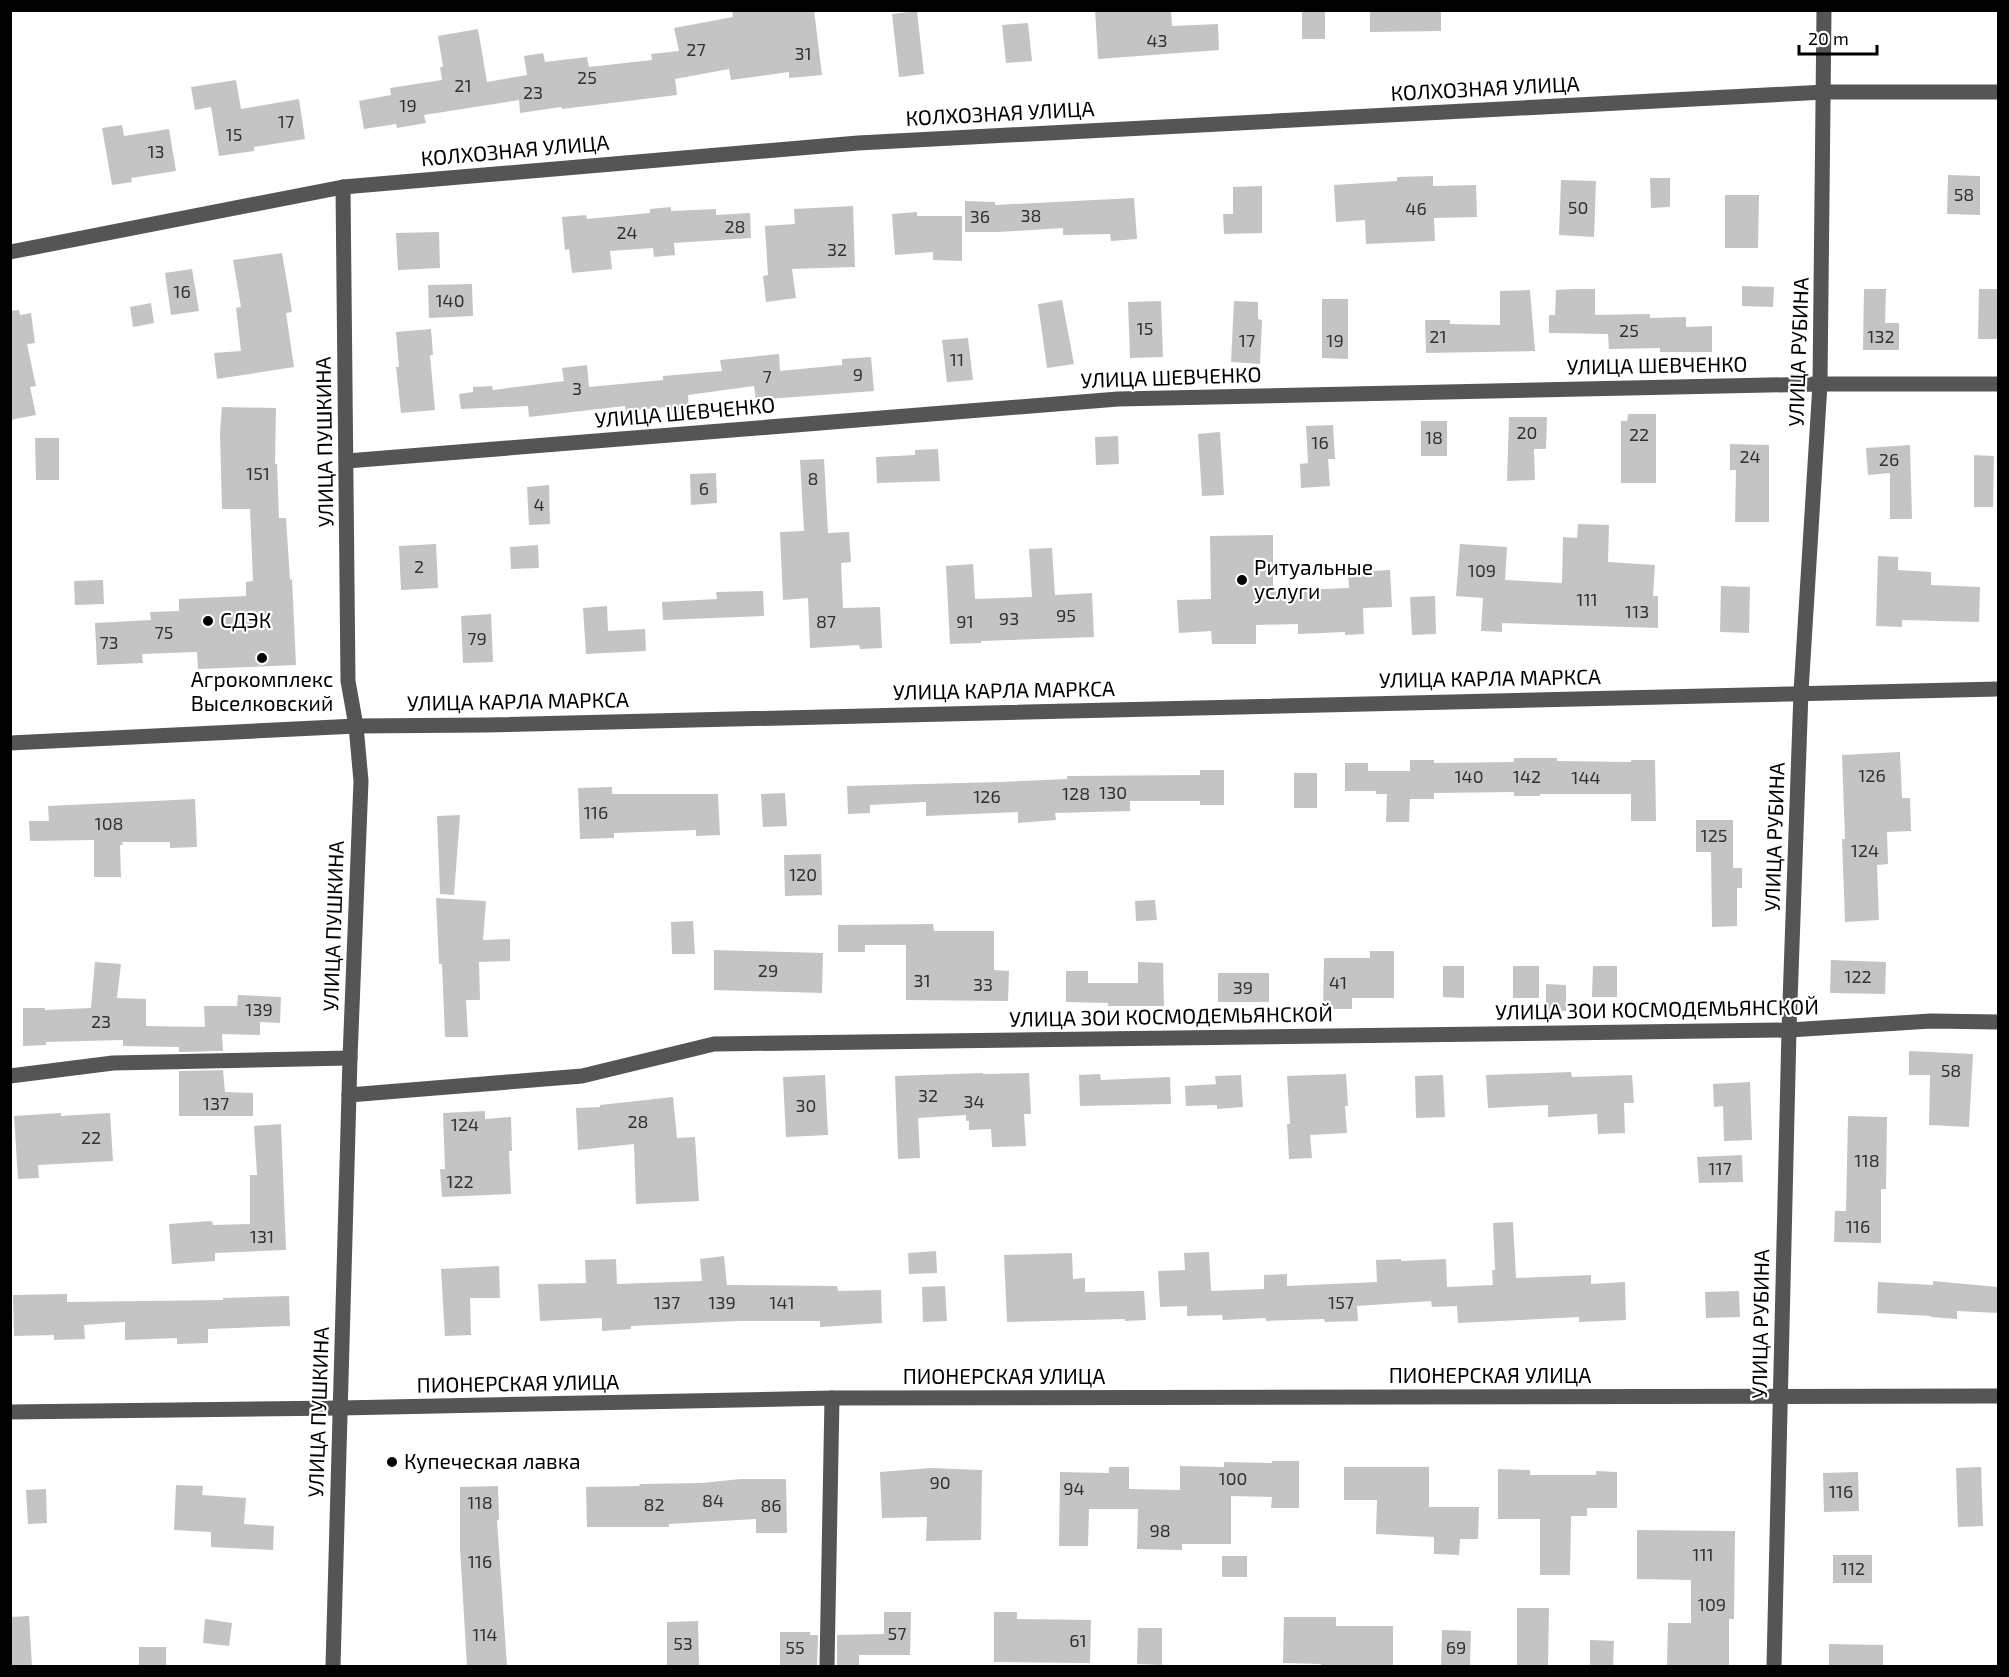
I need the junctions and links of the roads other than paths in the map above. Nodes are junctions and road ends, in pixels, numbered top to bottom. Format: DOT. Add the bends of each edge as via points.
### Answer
graph roads {
  1 [pos="1824,10"];
  2 [pos="1825,92"];
  3 [pos="1998,92"];
  4 [pos="343,187"];
  5 [pos="10,252"];
  6 [pos="1820,384"];
  7 [pos="1998,384"];
  8 [pos="347,461"];
  9 [pos="1998,689"];
  10 [pos="1802,692"];
  11 [pos="356,726"];
  12 [pos="10,743"];
  13 [pos="1998,1022"];
  14 [pos="1789,1030"];
  15 [pos="350,1058"];
  16 [pos="10,1076"];
  17 [pos="349,1095"];
  18 [pos="1781,1396"];
  19 [pos="1998,1396"];
  20 [pos="832,1398"];
  21 [pos="340,1408"];
  22 [pos="10,1412"];
  23 [pos="333,1666"];
  24 [pos="827,1666"];
  25 [pos="1774,1666"];
  1 -- 2 [label="street, УЛИЦА РУБИНА"];
  2 -- 3 [label="street, КОЛХОЗНАЯ УЛИЦА"];
  2 -- 4 [label="street, КОЛХОЗНАЯ УЛИЦА" via="858,143"];
  2 -- 6 [label="street, УЛИЦА РУБИНА"];
  4 -- 5 [label="street, КОЛХОЗНАЯ УЛИЦА"];
  4 -- 8 [label="street, УЛИЦА ПУШКИНА"];
  6 -- 7 [label="street, УЛИЦА ШЕВЧЕНКО"];
  6 -- 8 [label="street, УЛИЦА ШЕВЧЕНКО" via="1118,399"];
  6 -- 10 [label="street, УЛИЦА РУБИНА"];
  8 -- 11 [label="street, УЛИЦА ПУШКИНА" via="348,681"];
  9 -- 10 [label="street, УЛИЦА КАРЛА МАРКСА"];
  10 -- 11 [label="street, УЛИЦА КАРЛА МАРКСА"];
  10 -- 14 [label="street, УЛИЦА РУБИНА"];
  11 -- 12 [label="street, УЛИЦА КАРЛА МАРКСА"];
  11 -- 15 [label="street, УЛИЦА ПУШКИНА" via="361,781"];
  13 -- 14 [label="street, УЛИЦА ЗОИ КОСМОДЕМЬЯНСКОЙ" via="1930,1021"];
  14 -- 17 [label="street, УЛИЦА ЗОИ КОСМОДЕМЬЯНСКОЙ" via="714,1044 582,1076"];
  14 -- 18 [label="street, УЛИЦА РУБИНА"];
  15 -- 16 [label="street" via="113,1063"];
  15 -- 17 [label="street, УЛИЦА ПУШКИНА"];
  17 -- 21 [label="street, УЛИЦА ПУШКИНА"];
  18 -- 19 [label="street, ПИОНЕРСКАЯ УЛИЦА"];
  18 -- 20 [label="street, ПИОНЕРСКАЯ УЛИЦА"];
  18 -- 25 [label="street, УЛИЦА РУБИНА"];
  20 -- 21 [label="street, ПИОНЕРСКАЯ УЛИЦА"];
  20 -- 24 [label="street"];
  21 -- 22 [label="street, ПИОНЕРСКАЯ УЛИЦА"];
  21 -- 23 [label="street, УЛИЦА ПУШКИНА"];
}
